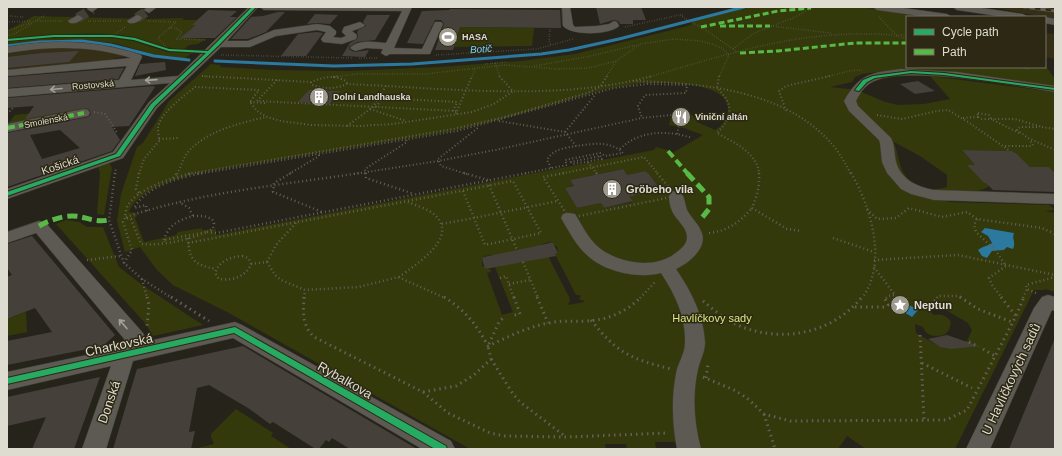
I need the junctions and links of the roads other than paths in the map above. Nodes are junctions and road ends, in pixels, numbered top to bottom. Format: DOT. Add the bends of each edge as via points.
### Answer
graph roads {
  1 [pos="254,7"];
  2 [pos="264,7"];
  3 [pos="312,7"];
  4 [pos="566,7"];
  5 [pos="957,7"];
  6 [pos="410,8"];
  7 [pos="876,10"];
  8 [pos="937,16"];
  9 [pos="1016,16"];
  10 [pos="438,24"];
  11 [pos="614,24"];
  12 [pos="360,25"];
  13 [pos="213,42"];
  14 [pos="355,48"];
  15 [pos="7,50"];
  16 [pos="387,50"];
  17 [pos="134,62"];
  18 [pos="7,73"];
  19 [pos="185,80"];
  20 [pos="122,83"];
  21 [pos="1055,89"];
  22 [pos="7,93"];
  23 [pos="84,113"];
  24 [pos="7,128"];
  25 [pos="7,194"];
  26 [pos="676,196"];
  27 [pos="1055,199"];
  28 [pos="569,218"];
  29 [pos="7,238"];
  30 [pos="666,266"];
  31 [pos="1045,302"];
  32 [pos="235,330"];
  33 [pos="125,356"];
  34 [pos="7,381"];
  35 [pos="687,441"];
  36 [pos="94,449"];
  37 [pos="443,449"];
  38 [pos="978,449"];
  1 -- 13 [label="street"];
  2 -- 3 [label="street"];
  3 -- 6 [label="street"];
  4 -- 11 [label="street" via="568,26 571,29 592,30"];
  5 -- 9 [label="street"];
  6 -- 16 [label="street"];
  7 -- 8 [label="street"];
  10 -- 16 [label="street" via="426,52"];
  12 -- 13 [label="street" via="347,29 352,37 342,41 327,40 331,31 317,27 269,34 250,44"];
  13 -- 19 [label="street" via="209,52"];
  14 -- 16 [label="street" via="365,45"];
  15 -- 17 [label="street" via="41,46 105,47 137,57"];
  17 -- 18 [label="street"];
  17 -- 20 [label="street"];
  19 -- 20 [label="street, Rostovská, one-way"];
  19 -- 25 [label="street, Košická" via="153,105 117,161"];
  20 -- 22 [label="street, Rostovská, one-way"];
  21 -- 27 [label="street" via="911,72 884,75 865,81 850,101 853,108 884,138 892,170 906,186 916,191 934,195"];
  23 -- 24 [label="street, Smolenská"];
  26 -- 30 [label="street" via="680,210 693,230 694,244 684,257"];
  28 -- 30 [label="street" via="591,249 608,260 639,269"];
  33 -- 29 [label="street, one-way" via="136,339 39,226"];
  30 -- 35 [label="street" via="681,289 691,316 695,344 687,372 684,404"];
  31 -- 38 [label="street, U Havlíčkových sadů"];
  32 -- 33 [label="street, Charkovská"];
  32 -- 37 [label="street, Rybalkova"];
  33 -- 34 [label="street, Charkovská"];
  33 -- 36 [label="street, Donská"];
}
